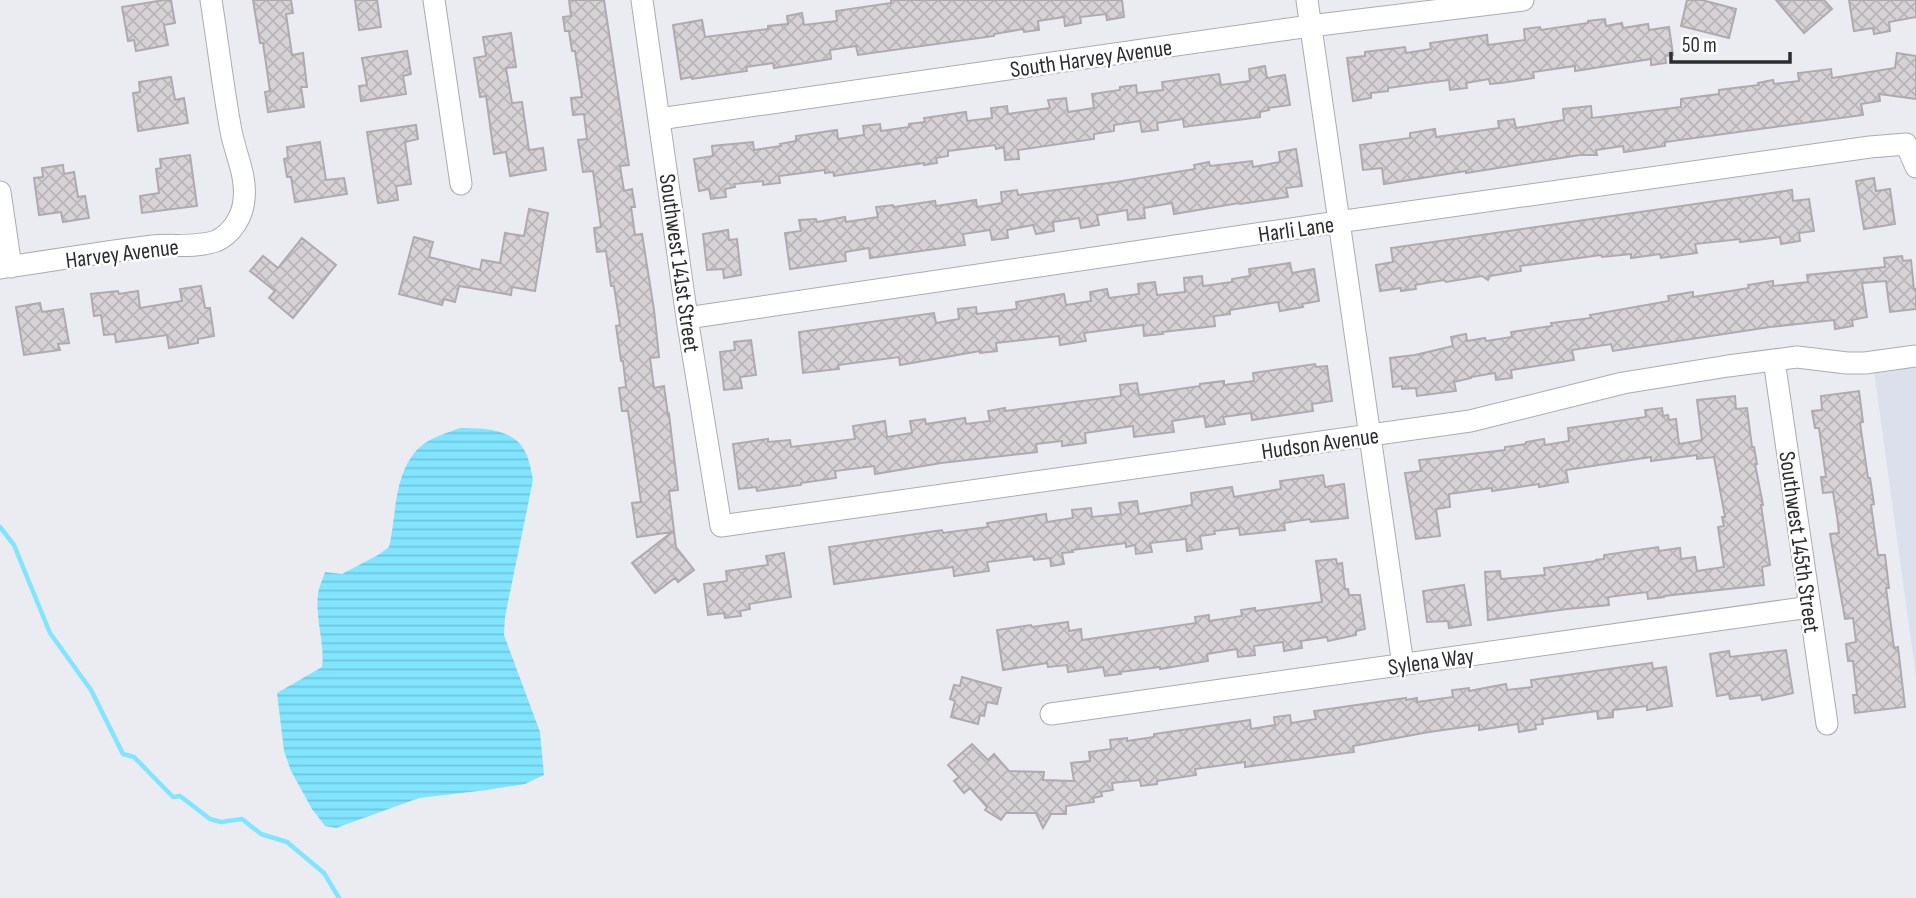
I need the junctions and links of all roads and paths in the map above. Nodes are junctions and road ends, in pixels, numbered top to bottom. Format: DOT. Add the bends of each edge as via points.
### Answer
graph roads {
  1 [pos="211,0"];
  2 [pos="434,0"];
  3 [pos="642,0"];
  4 [pos="1307,0"];
  5 [pos="1523,0"];
  6 [pos="1310,26"];
  7 [pos="659,119"];
  8 [pos="1916,167"];
  9 [pos="461,184"];
  10 [pos="0,192"];
  11 [pos="1338,222"];
  12 [pos="6,268"];
  13 [pos="687,318"];
  14 [pos="1916,356"];
  15 [pos="1774,360"];
  16 [pos="1369,437"];
  17 [pos="720,526"];
  18 [pos="1810,607"];
  19 [pos="1403,665"];
  20 [pos="1051,714"];
  21 [pos="1828,724"];
  1 -- 12 [label="street, Harvey Avenue" via="231,133 245,186 237,222 225,236 201,244 155,246"];
  2 -- 9 [label="street"];
  3 -- 7 [label="street, Southwest 141st Street"];
  4 -- 6 [label="street"];
  5 -- 6 [label="street, South Harvey Avenue"];
  6 -- 7 [label="street, South Harvey Avenue"];
  6 -- 11 [label="street"];
  7 -- 13 [label="street, Southwest 141st Street"];
  8 -- 11 [label="street, Harli Lane" via="1906,144 1870,147"];
  10 -- 12 [label="street"];
  11 -- 13 [label="street, Harli Lane"];
  11 -- 16 [label="street"];
  13 -- 17 [label="street, Southwest 141st Street"];
  14 -- 15 [label="street, Hudson Avenue" via="1865,363 1797,357"];
  15 -- 16 [label="street, Hudson Avenue" via="1623,383 1470,421"];
  15 -- 18 [label="street, Southwest 145th Street"];
  16 -- 17 [label="street, Hudson Avenue"];
  16 -- 19 [label="street"];
  18 -- 19 [label="street, Sylena Way"];
  18 -- 21 [label="street, Southwest 145th Street"];
  19 -- 20 [label="street, Sylena Way"];
}
